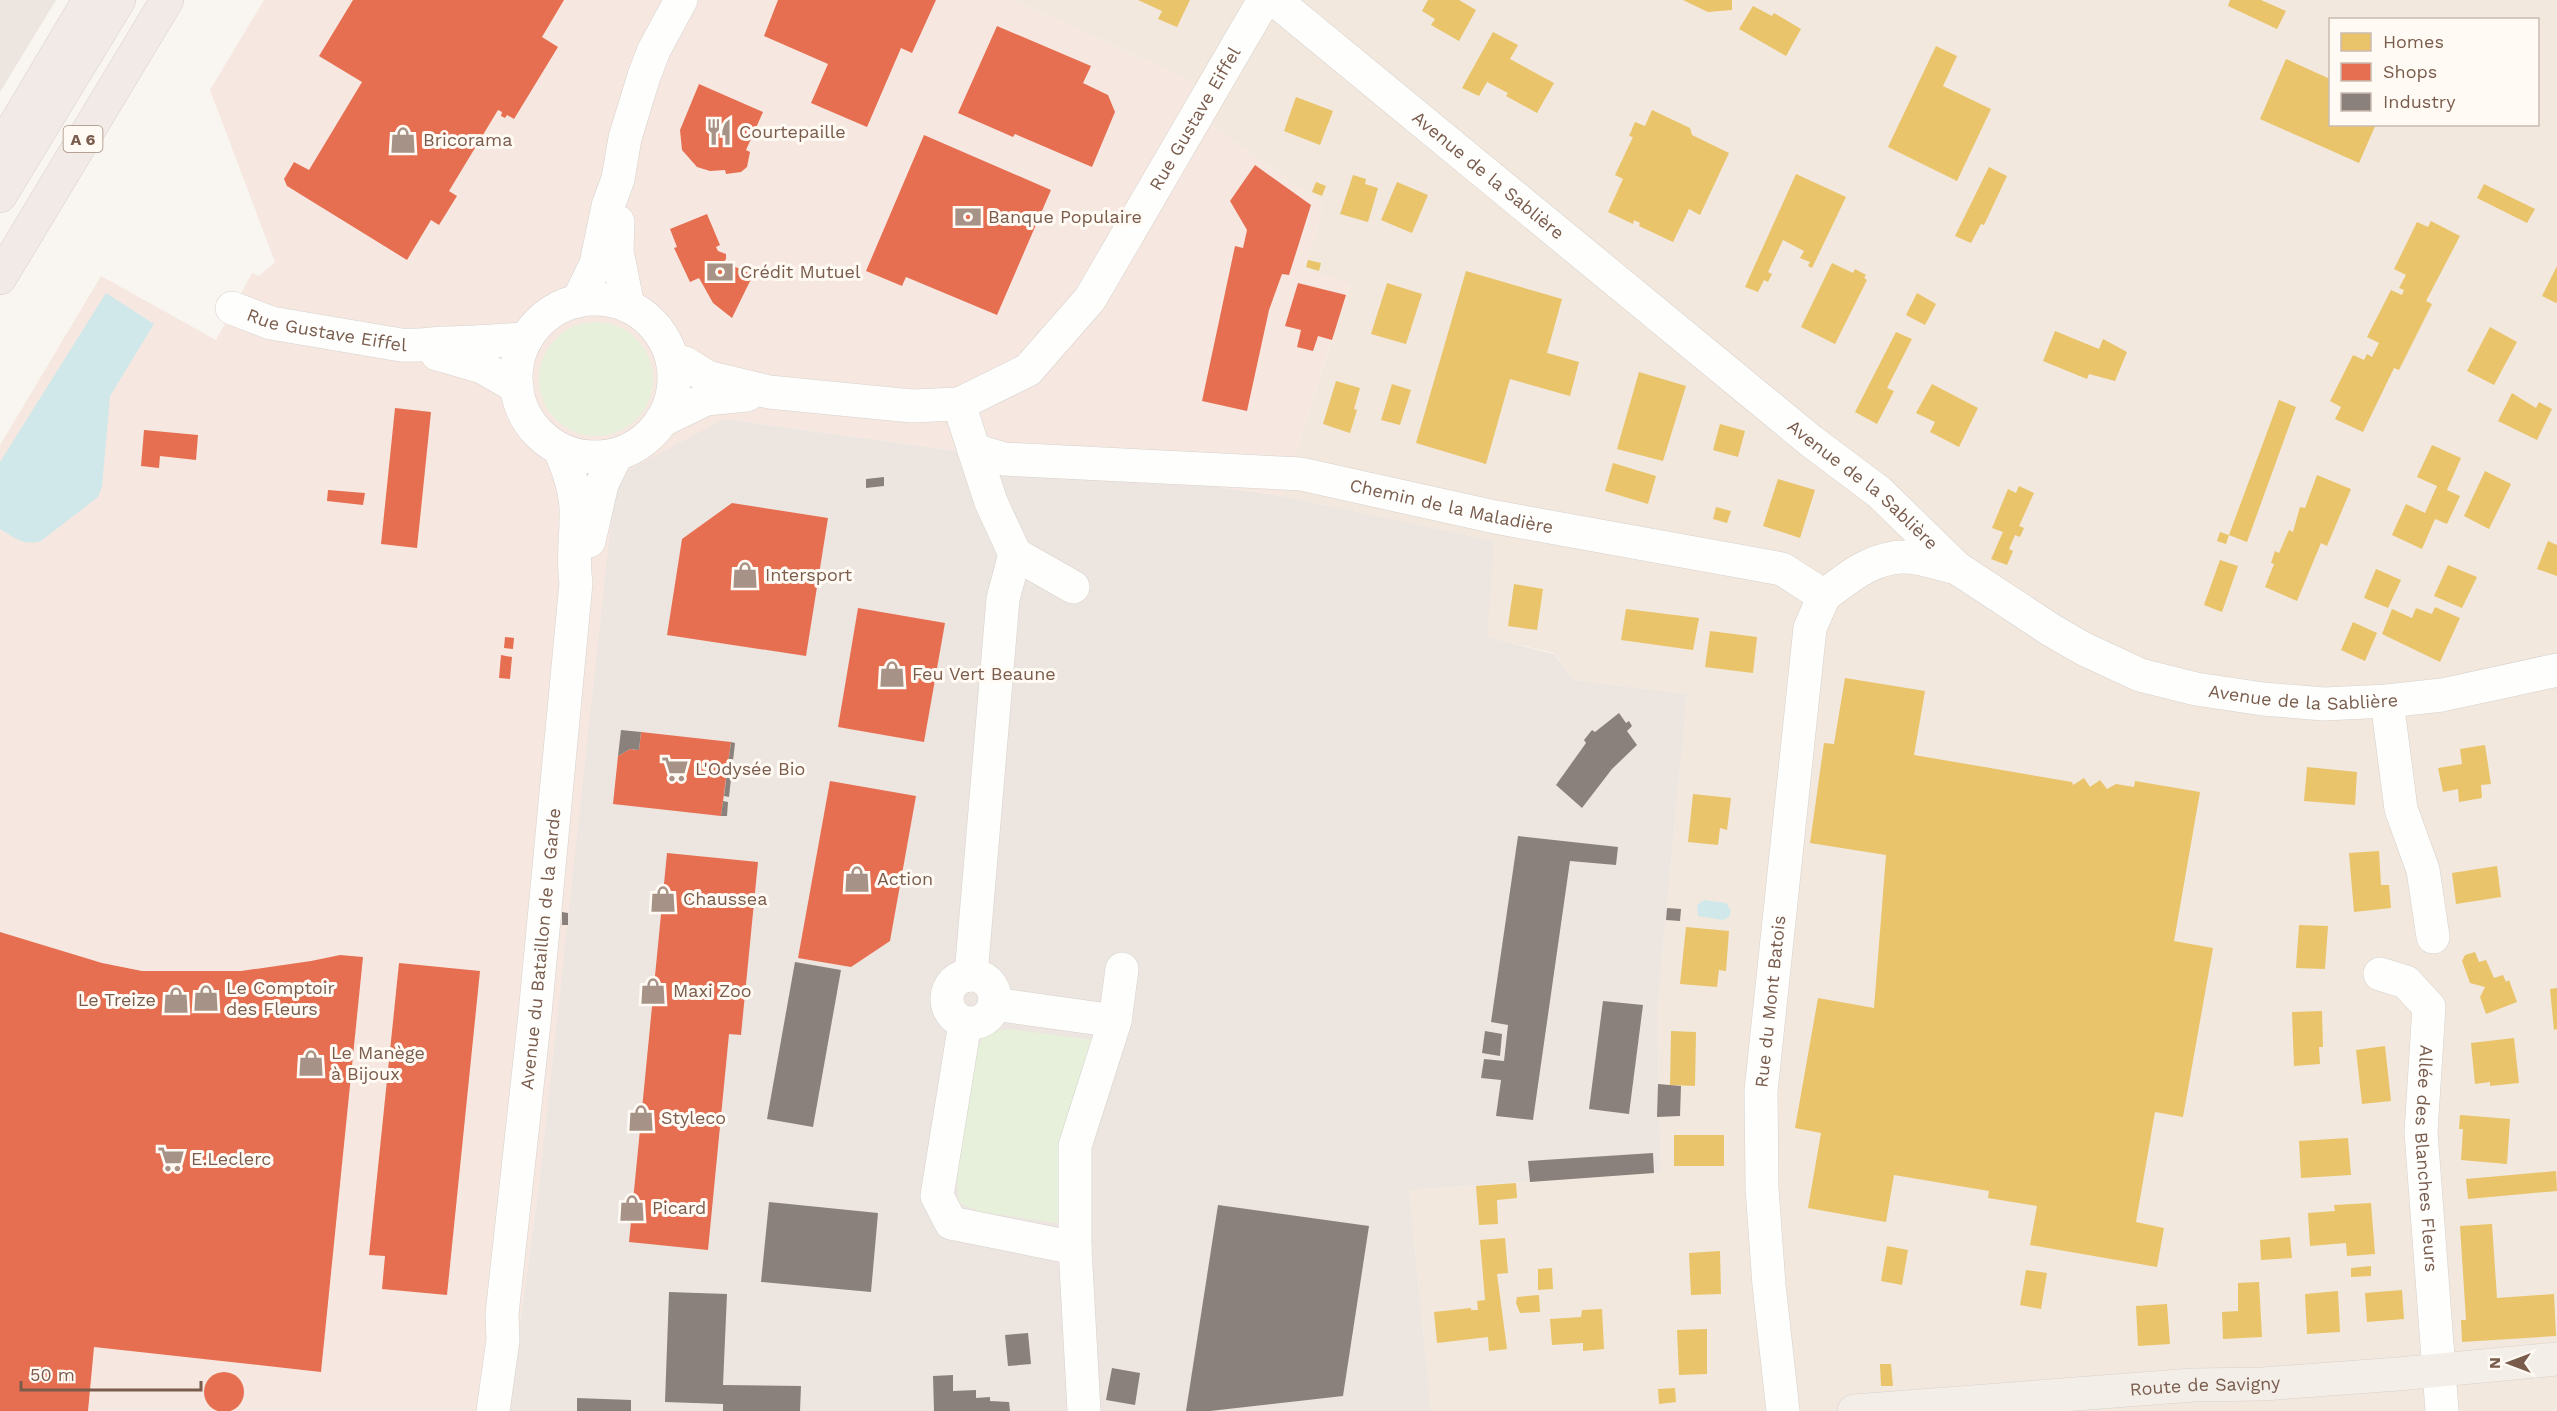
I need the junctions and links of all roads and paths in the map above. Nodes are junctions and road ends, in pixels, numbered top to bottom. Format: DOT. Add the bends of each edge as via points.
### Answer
graph roads {
  1 [pos="89,0"];
  2 [pos="119,0"];
  3 [pos="167,0"];
  4 [pos="681,0"];
  5 [pos="1264,0"];
  6 [pos="1275,0"];
  7 [pos="0,150"];
  8 [pos="618,178"];
  9 [pos="0,196"];
  10 [pos="0,278"];
  11 [pos="579,301"];
  12 [pos="628,306"];
  13 [pos="232,308"];
  14 [pos="527,338"];
  15 [pos="422,347"];
  16 [pos="672,359"];
  17 [pos="517,387"];
  18 [pos="769,392"];
  19 [pos="959,404"];
  20 [pos="661,421"];
  21 [pos="561,450"];
  22 [pos="974,450"];
  23 [pos="616,455"];
  24 [pos="1015,554"];
  25 [pos="1957,568"];
  26 [pos="576,583"];
  27 [pos="1073,587"];
  28 [pos="1824,596"];
  29 [pos="2557,670"];
  30 [pos="2387,701"];
  31 [pos="2433,937"];
  32 [pos="1122,969"];
  33 [pos="2380,974"];
  34 [pos="970,975"];
  35 [pos="994,1005"];
  36 [pos="1115,1021"];
  37 [pos="965,1023"];
  38 [pos="1075,1248"];
  39 [pos="502,1314"];
  40 [pos="2557,1359"];
  41 [pos="2439,1370"];
  42 [pos="470,1411"];
  43 [pos="493,1411"];
  44 [pos="1084,1411"];
  45 [pos="1783,1411"];
  46 [pos="1854,1411"];
  47 [pos="2442,1411"];
  1 -- 7 [label="highway"];
  2 -- 9 [label="highway, A 6"];
  3 -- 10 [label="highway, A 6"];
  4 -- 8 [label="street" via="644,76 625,138"];
  5 -- 19 [label="street, Rue Gustave Eiffel" via="1090,299 1028,370"];
  6 -- 25 [label="street, Avenue de la Sablière" via="1811,441 1879,492"];
  8 -- 11 [label="street" via="596,264"];
  8 -- 12 [label="street" via="617,251"];
  11 -- 12 [label="street" via="604,300"];
  11 -- 14 [label="street" via="541,321"];
  12 -- 16 [label="street" via="648,319 663,337"];
  13 -- 15 [label="street, Rue Gustave Eiffel" via="291,327"];
  14 -- 15 [label="street, Rue Gustave Eiffel"];
  14 -- 17 [label="street" via="518,362"];
  15 -- 17 [label="street, Rue Gustave Eiffel" via="482,367"];
  16 -- 18 [label="street, Rue Gustave Eiffel" via="707,377"];
  16 -- 20 [label="street" via="671,402"];
  17 -- 21 [label="street" via="531,424"];
  18 -- 19 [label="street, Rue Gustave Eiffel" via="912,406"];
  18 -- 20 [label="street, Rue Gustave Eiffel" via="706,399"];
  19 -- 22 [label="street"];
  20 -- 23 [label="street" via="641,442"];
  21 -- 23 [label="street" via="597,458"];
  21 -- 26 [label="street, Avenue du Bataillon de la Garde" via="576,507"];
  22 -- 24 [label="street" via="991,502"];
  22 -- 28 [label="street, Chemin de la Maladière" via="1004,459 1300,474 1495,517 1782,569"];
  23 -- 26 [label="street, Avenue du Bataillon de la Garde" via="602,484 585,563"];
  24 -- 27 [label="street"];
  24 -- 34 [label="street" via="1003,599"];
  25 -- 28 [label="street" via="1894,557 1858,570"];
  25 -- 30 [label="street, Avenue de la Sablière" via="2051,630 2140,675 2196,689 2263,699 2324,704"];
  26 -- 39 [label="street, Avenue du Bataillon de la Garde"];
  28 -- 45 [label="street, Rue du Mont Batois" via="1810,628 1761,1091 1762,1188"];
  29 -- 30 [label="street, Avenue de la Sablière" via="2442,695"];
  30 -- 31 [label="street" via="2401,809 2423,870"];
  32 -- 36 [label="street"];
  33 -- 41 [label="street, Allée des Blanches Fleurs" via="2406,982 2429,1007 2421,1132"];
  34 -- 35 [label="street" via="979,976 991,986"];
  34 -- 37 [label="street" via="956,980 946,1001 952,1015"];
  35 -- 36 [label="street"];
  35 -- 37 [label="street" via="981,1021"];
  36 -- 38 [label="street" via="1075,1146"];
  37 -- 38 [label="street" via="937,1196 951,1223"];
  38 -- 44 [label="street"];
  39 -- 42 [label="street, Avenue du Bataillon de la Garde"];
  39 -- 43 [label="street, Avenue du Bataillon de la Garde" via="503,1340"];
  40 -- 41 [label="main road, Route de Savigny"];
  41 -- 46 [label="main road, Route de Savigny"];
  41 -- 47 [label="street, Allée des Blanches Fleurs"];
}
